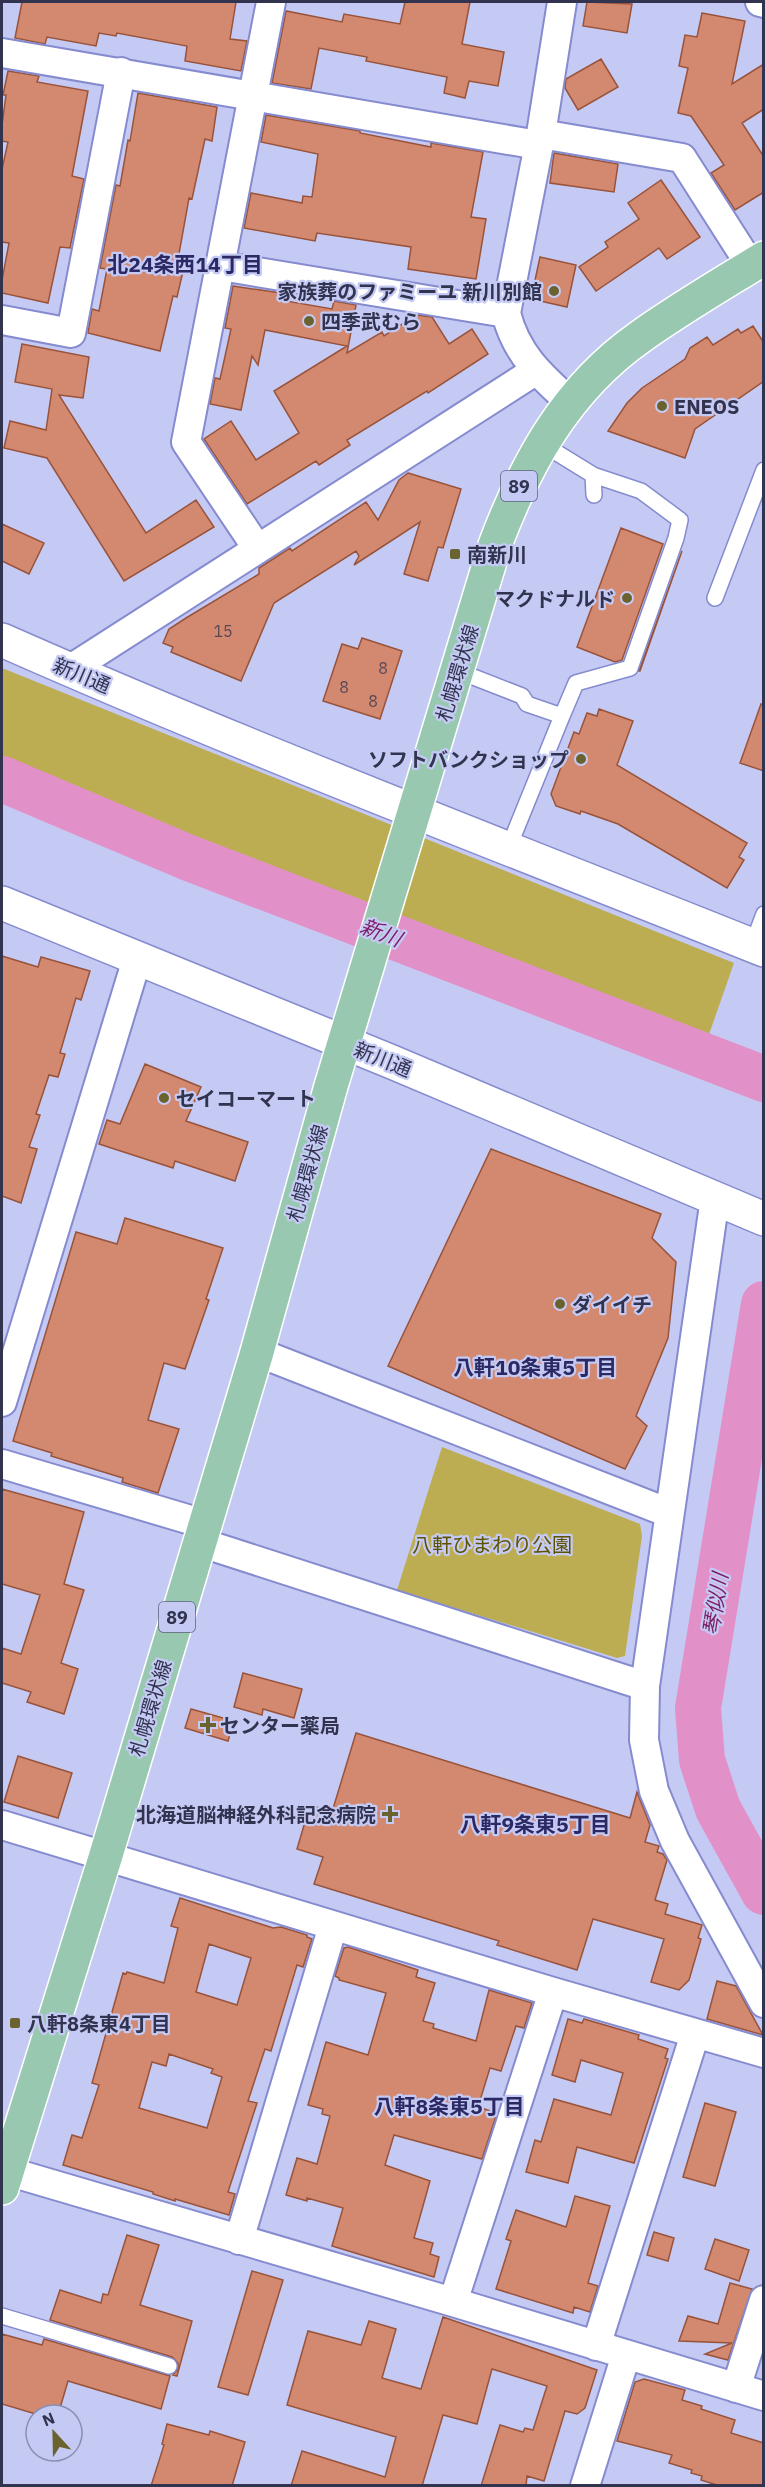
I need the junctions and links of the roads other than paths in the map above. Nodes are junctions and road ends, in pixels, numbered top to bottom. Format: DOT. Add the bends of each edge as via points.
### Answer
graph roads {
  1 [pos="271,2"];
  2 [pos="562,2"];
  3 [pos="2,52"];
  4 [pos="121,72"];
  5 [pos="253,95"];
  6 [pos="540,140"];
  7 [pos="757,262"];
  8 [pos="220,266"];
  9 [pos="506,313"];
  10 [pos="2,320"];
  11 [pos="535,371"];
  12 [pos="571,403"];
  13 [pos="541,443"];
  14 [pos="764,470"];
  15 [pos="593,476"];
  16 [pos="594,495"];
  17 [pos="257,548"];
  18 [pos="715,598"];
  19 [pos="2,640"];
  20 [pos="69,670"];
  21 [pos="458,671"];
  22 [pos="561,717"];
  23 [pos="416,811"];
  24 [pos="508,849"];
  25 [pos="2,903"];
  26 [pos="764,914"];
  27 [pos="758,948"];
  28 [pos="137,958"];
  29 [pos="345,1043"];
  30 [pos="722,1201"];
  31 [pos="764,1219"];
  32 [pos="257,1352"];
  33 [pos="2,1402"];
  34 [pos="2,1464"];
  35 [pos="669,1513"];
  36 [pos="202,1533"];
  37 [pos="645,1686"];
  38 [pos="2,1825"];
  39 [pos="106,1855"];
  40 [pos="333,1926"];
  41 [pos="553,1992"];
  42 [pos="764,2003"];
  43 [pos="695,2034"];
  44 [pos="764,2053"];
  45 [pos="4,2179"];
  46 [pos="239,2240"];
  47 [pos="453,2302"];
  48 [pos="763,2302"];
  49 [pos="2,2316"];
  50 [pos="596,2346"];
  51 [pos="626,2355"];
  52 [pos="169,2366"];
  53 [pos="736,2388"];
  54 [pos="764,2396"];
  55 [pos="585,2486"];
  1 -- 5 [label="street"];
  2 -- 6 [label="street"];
  3 -- 4 [label="street"];
  4 -- 5 [label="street"];
  4 -- 10 [label="street" via="72,333"];
  5 -- 6 [label="street"];
  5 -- 8 [label="street"];
  6 -- 7 [label="street" via="682,158"];
  6 -- 9 [label="street"];
  7 -- 12 [label="main road, 札幌環状線 / 89" via="639,338 604,367"];
  8 -- 9 [label="street"];
  8 -- 17 [label="street" via="186,442"];
  9 -- 11 [label="street" via="510,332"];
  11 -- 12 [label="street"];
  11 -- 17 [label="street"];
  12 -- 13 [label="main road, 札幌環状線 / 89"];
  13 -- 15 [label="lane"];
  13 -- 21 [label="main road, 札幌環状線 / 89" via="514,494 495,545"];
  14 -- 18 [label="lane"];
  15 -- 16 [label="lane"];
  15 -- 22 [label="lane" via="641,491 680,520 630,668 576,682"];
  17 -- 20 [label="street"];
  19 -- 20 [label="street, 新川通"];
  20 -- 23 [label="street, 新川通"];
  21 -- 22 [label="lane" via="522,696 527,704"];
  21 -- 23 [label="main road, 札幌環状線 / 89"];
  22 -- 24 [label="lane"];
  23 -- 24 [label="street, 新川通"];
  23 -- 29 [label="main road, 札幌環状線 / 89"];
  24 -- 27 [label="street, 新川通"];
  25 -- 28 [label="street, 新川通"];
  26 -- 27 [label="lane"];
  28 -- 29 [label="street, 新川通"];
  28 -- 33 [label="street"];
  29 -- 30 [label="street, 新川通"];
  29 -- 32 [label="main road, 札幌環状線 / 89"];
  30 -- 31 [label="street, 新川通"];
  30 -- 35 [label="street"];
  32 -- 35 [label="street"];
  32 -- 36 [label="main road, 札幌環状線 / 89"];
  34 -- 36 [label="street"];
  35 -- 37 [label="street"];
  36 -- 37 [label="street"];
  36 -- 39 [label="main road, 札幌環状線 / 89"];
  37 -- 42 [label="street" via="644,1740 654,1791 675,1840"];
  38 -- 39 [label="street"];
  39 -- 40 [label="street"];
  39 -- 45 [label="main road, 札幌環状線 / 89"];
  40 -- 41 [label="street"];
  40 -- 46 [label="street"];
  41 -- 43 [label="street"];
  41 -- 47 [label="street"];
  43 -- 44 [label="street"];
  43 -- 50 [label="street"];
  45 -- 46 [label="street"];
  46 -- 47 [label="street"];
  47 -- 50 [label="street"];
  48 -- 53 [label="street"];
  49 -- 52 [label="lane"];
  50 -- 51 [label="street"];
  51 -- 53 [label="street"];
  51 -- 55 [label="street"];
  53 -- 54 [label="street"];
}
